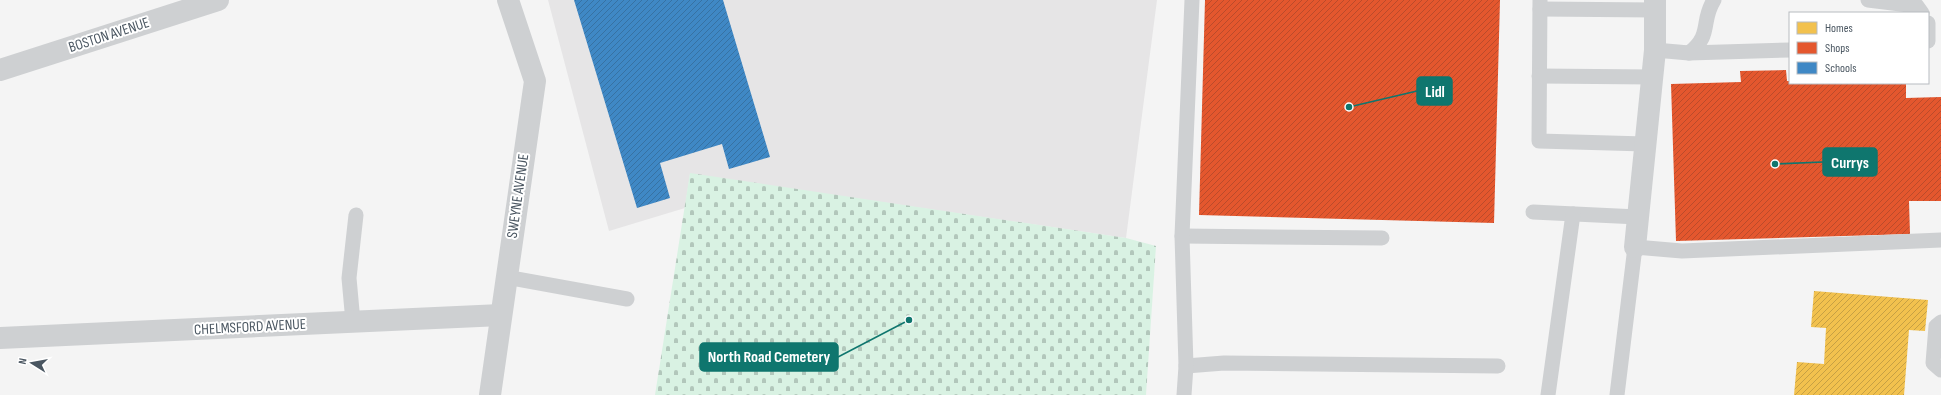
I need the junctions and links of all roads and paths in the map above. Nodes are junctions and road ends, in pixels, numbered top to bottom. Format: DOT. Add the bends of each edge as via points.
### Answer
graph roads {
  1 [pos="218,0"];
  2 [pos="508,0"];
  3 [pos="1192,0"];
  4 [pos="1714,0"];
  5 [pos="1868,0"];
  6 [pos="1540,4"];
  7 [pos="1655,5"];
  8 [pos="1921,12"];
  9 [pos="1655,50"];
  10 [pos="1789,50"];
  11 [pos="1689,54"];
  12 [pos="0,70"];
  13 [pos="1539,76"];
  14 [pos="1652,77"];
  15 [pos="1645,144"];
  16 [pos="1533,212"];
  17 [pos="1573,214"];
  18 [pos="356,215"];
  19 [pos="1638,216"];
  20 [pos="1182,236"];
  21 [pos="1382,238"];
  22 [pos="1941,240"];
  23 [pos="1635,247"];
  24 [pos="506,277"];
  25 [pos="627,299"];
  26 [pos="501,315"];
  27 [pos="353,322"];
  28 [pos="1941,322"];
  29 [pos="0,338"];
  30 [pos="1186,366"];
  31 [pos="1498,366"];
  32 [pos="1941,370"];
  33 [pos="490,395"];
  34 [pos="1184,395"];
  35 [pos="1548,395"];
  36 [pos="1617,395"];
  1 -- 12 [label="street, BOSTON AVENUE"];
  2 -- 24 [label="street, SWEYNE AVENUE" via="534,81"];
  3 -- 20 [label="lane"];
  4 -- 11 [label="lane" via="1708,9 1700,44"];
  5 -- 8 [label="lane" via="1917,6"];
  6 -- 7 [label="lane"];
  6 -- 13 [label="lane"];
  7 -- 9 [label="street"];
  9 -- 11 [label="lane"];
  9 -- 14 [label="street"];
  10 -- 11 [label="lane"];
  13 -- 14 [label="lane"];
  13 -- 15 [label="lane" via="1539,141"];
  14 -- 15 [label="street"];
  15 -- 19 [label="street"];
  16 -- 17 [label="lane"];
  17 -- 19 [label="lane"];
  17 -- 35 [label="lane"];
  18 -- 27 [label="lane" via="349,278"];
  19 -- 23 [label="street"];
  20 -- 21 [label="lane"];
  20 -- 30 [label="lane"];
  22 -- 23 [label="lane" via="1682,251"];
  23 -- 36 [label="lane"];
  24 -- 25 [label="lane"];
  24 -- 26 [label="street, SWEYNE AVENUE"];
  26 -- 27 [label="street, CHELMSFORD AVENUE"];
  26 -- 33 [label="street, SWEYNE AVENUE"];
  27 -- 29 [label="street, CHELMSFORD AVENUE"];
  28 -- 32 [label="lane" via="1936,326 1933,363"];
  30 -- 31 [label="lane" via="1224,363"];
  30 -- 34 [label="lane"];
}
